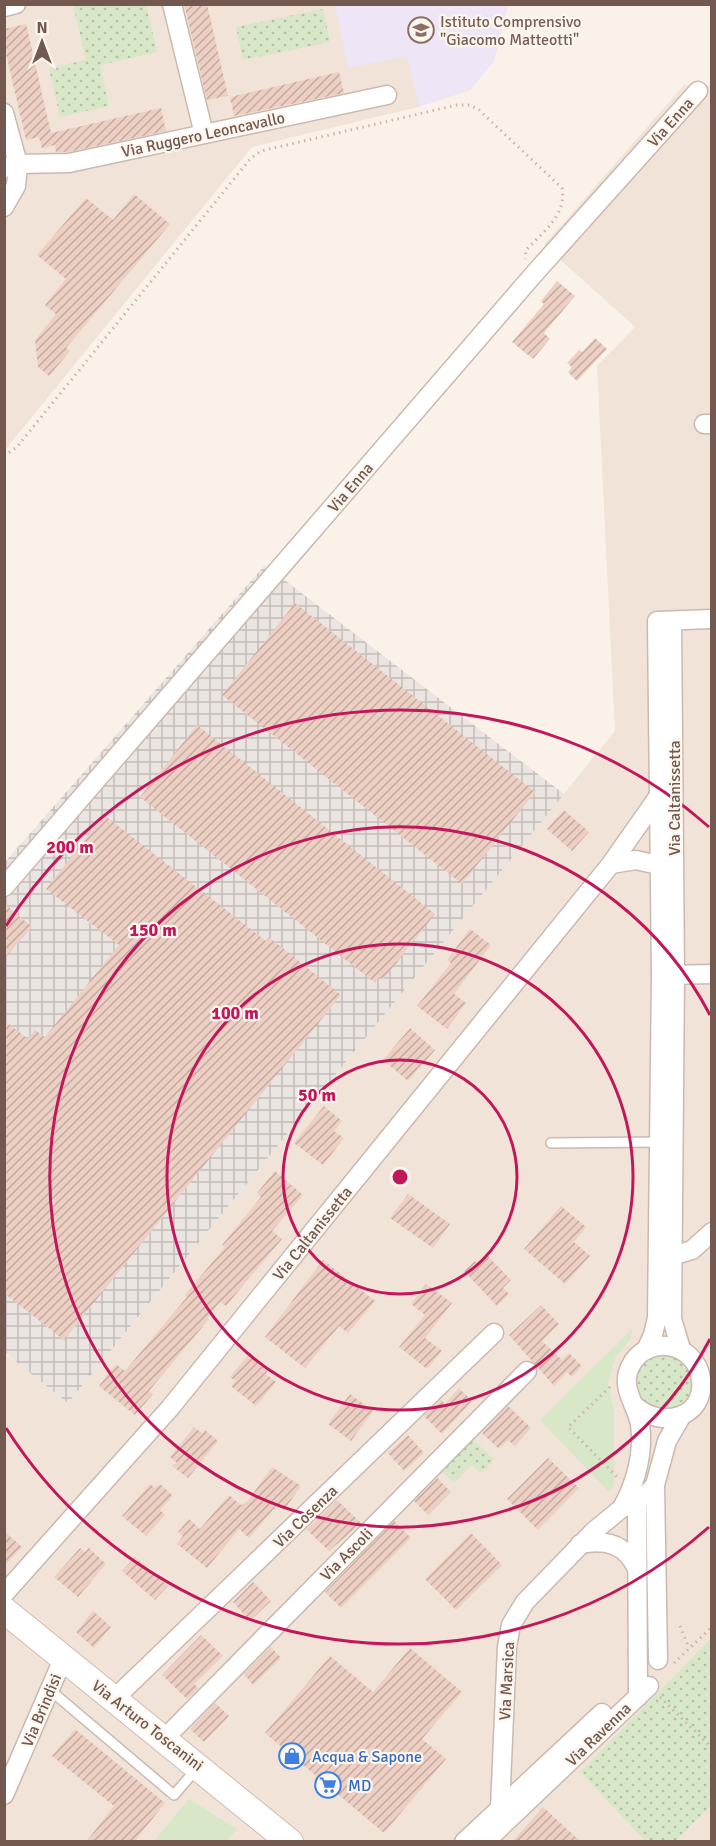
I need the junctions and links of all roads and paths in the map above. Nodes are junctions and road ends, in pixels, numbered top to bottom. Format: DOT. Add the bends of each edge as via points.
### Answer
graph roads {
  1 [pos="16,4"];
  2 [pos="172,4"];
  3 [pos="4,7"];
  4 [pos="698,91"];
  5 [pos="387,95"];
  6 [pos="4,113"];
  7 [pos="204,134"];
  8 [pos="11,166"];
  9 [pos="4,207"];
  10 [pos="534,274"];
  11 [pos="4,456"];
  12 [pos="711,619"];
  13 [pos="664,621"];
  14 [pos="658,797"];
  15 [pos="611,864"];
  16 [pos="658,865"];
  17 [pos="4,887"];
  18 [pos="711,974"];
  19 [pos="668,975"];
  20 [pos="666,1142"];
  21 [pos="551,1143"];
  22 [pos="711,1232"];
  23 [pos="664,1259"];
  24 [pos="494,1333"];
  25 [pos="681,1349"];
  26 [pos="645,1350"];
  27 [pos="527,1371"];
  28 [pos="706,1382"];
  29 [pos="612,1385"];
  30 [pos="634,1405"];
  31 [pos="682,1415"];
  32 [pos="618,1478"];
  33 [pos="655,1485"];
  34 [pos="630,1504"];
  35 [pos="580,1544"];
  36 [pos="637,1569"];
  37 [pos="4,1594"];
  38 [pos="4,1610"];
  39 [pos="680,1626"];
  40 [pos="711,1627"];
  41 [pos="637,1628"];
  42 [pos="658,1629"];
  43 [pos="689,1648"];
  44 [pos="63,1659"];
  45 [pos="665,1662"];
  46 [pos="50,1690"];
  47 [pos="643,1691"];
  48 [pos="115,1698"];
  49 [pos="602,1713"];
  50 [pos="165,1738"];
  51 [pos="711,1748"];
  52 [pos="199,1766"];
  53 [pos="4,1795"];
  54 [pos="500,1808"];
  55 [pos="290,1842"];
  56 [pos="464,1842"];
  57 [pos="485,1842"];
  1 -- 3 [label="street"];
  2 -- 7 [label="street"];
  4 -- 10 [label="street, Via Enna"];
  5 -- 7 [label="street, Via Ruggero Leoncavallo"];
  6 -- 8 [label="street"];
  7 -- 8 [label="street, Via Ruggero Leoncavallo" via="69,163"];
  8 -- 9 [label="street" via="16,186"];
  10 -- 11 [label="path" via="526,268 526,250 562,210 562,188 470,105 261,151 251,158 17,447"];
  10 -- 17 [label="street, Via Enna"];
  12 -- 13 [label="street"];
  13 -- 14 [label="street, Via Caltanissetta"];
  13 -- 19 [label="street, Via Caltanissetta"];
  14 -- 15 [label="street, Via Caltanissetta"];
  14 -- 16 [label="street, Via Caltanissetta"];
  15 -- 16 [label="street, Via Caltanissetta" via="636,860"];
  15 -- 37 [label="street, Via Caltanissetta" via="170,1408"];
  16 -- 19 [label="street, Via Caltanissetta"];
  18 -- 19 [label="street"];
  19 -- 20 [label="street, Via Caltanissetta"];
  20 -- 21 [label="lane"];
  20 -- 23 [label="street, Via Caltanissetta"];
  22 -- 23 [label="street" via="692,1250"];
  23 -- 25 [label="street, Via Caltanissetta" via="672,1326"];
  23 -- 26 [label="street, Via Caltanissetta" via="657,1318"];
  24 -- 48 [label="street, Via Cosenza"];
  25 -- 26 [label="street" via="669,1346"];
  25 -- 28 [label="street" via="696,1363"];
  26 -- 30 [label="street" via="636,1357 626,1380"];
  27 -- 50 [label="street, Via Ascoli"];
  28 -- 31 [label="street" via="692,1407"];
  29 -- 32 [label="path" via="568,1427"];
  30 -- 31 [label="street" via="656,1419"];
  30 -- 34 [label="street, Via Marsica" via="641,1438"];
  31 -- 33 [label="street" via="667,1441"];
  33 -- 34 [label="street, Via Marsica"];
  33 -- 42 [label="street"];
  34 -- 35 [label="street, Via Marsica"];
  34 -- 36 [label="street"];
  35 -- 36 [label="street" via="599,1542 622,1547"];
  35 -- 54 [label="street, Via Marsica" via="525,1602 511,1625"];
  36 -- 41 [label="street"];
  38 -- 44 [label="street, Via Arturo Toscanini"];
  39 -- 43 [label="path"];
  40 -- 43 [label="path"];
  41 -- 42 [label="street"];
  41 -- 47 [label="street"];
  42 -- 45 [label="street"];
  43 -- 45 [label="path"];
  44 -- 46 [label="street, Via Brindisi"];
  44 -- 48 [label="street, Via Arturo Toscanini"];
  46 -- 52 [label="lane" via="174,1795"];
  46 -- 53 [label="street, Via Brindisi"];
  47 -- 51 [label="path"];
  47 -- 57 [label="street, Via Ravenna"];
  48 -- 50 [label="street, Via Arturo Toscanini"];
  49 -- 54 [label="street"];
  50 -- 52 [label="street, Via Arturo Toscanini"];
  52 -- 55 [label="street, Via Arturo Toscanini"];
  54 -- 56 [label="street"];
}
